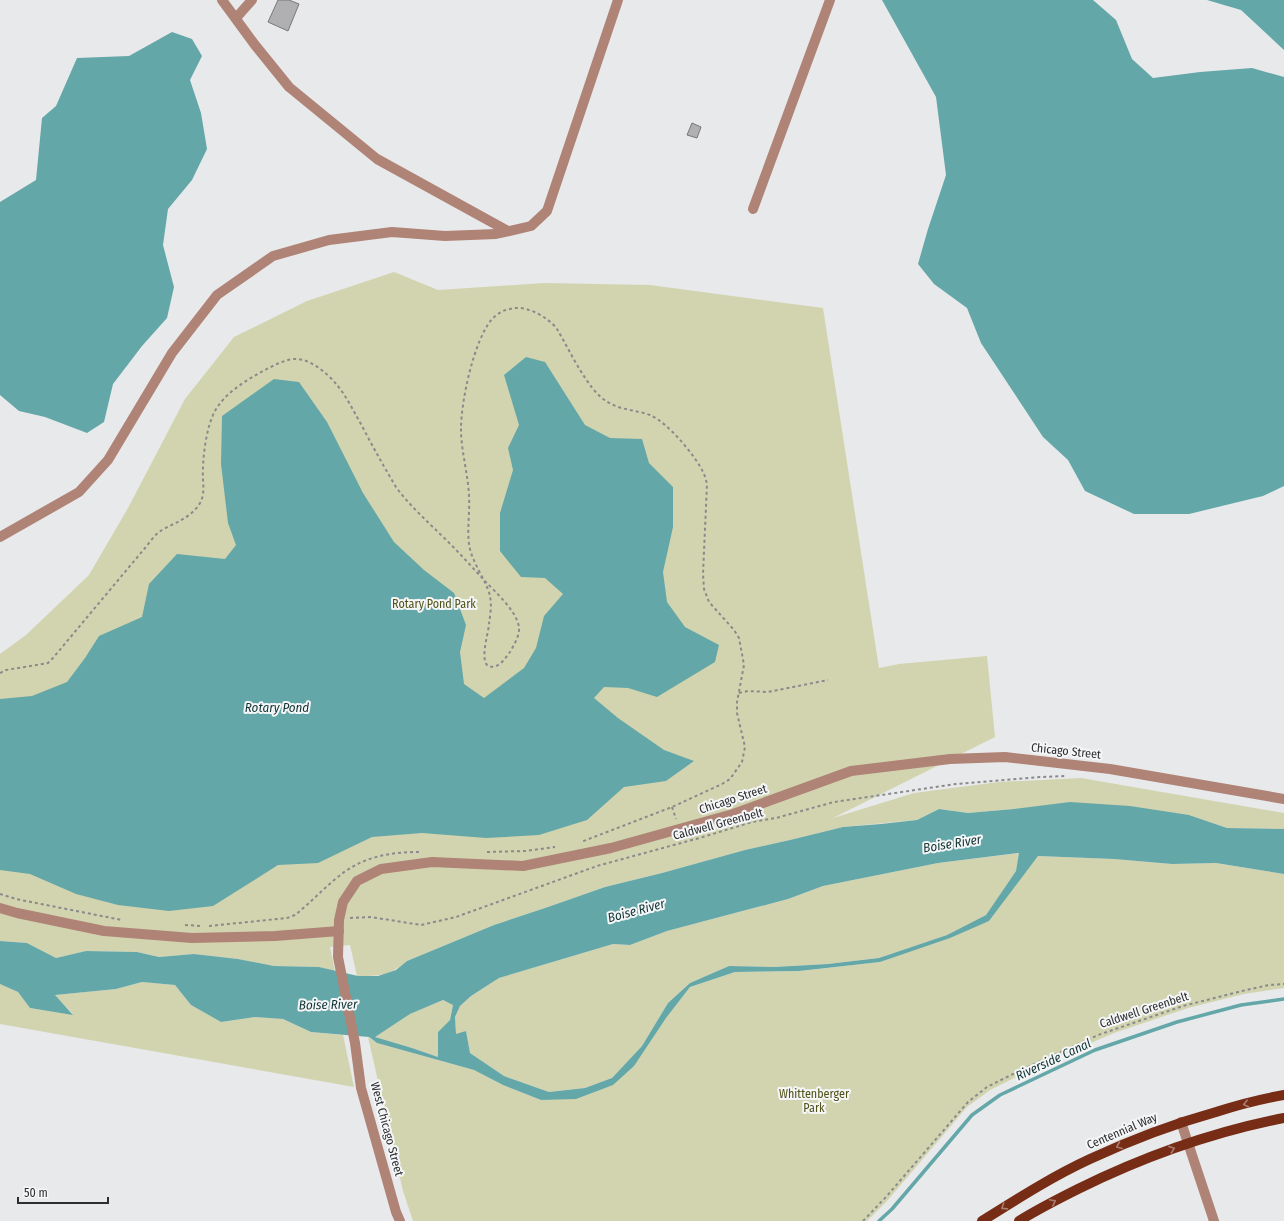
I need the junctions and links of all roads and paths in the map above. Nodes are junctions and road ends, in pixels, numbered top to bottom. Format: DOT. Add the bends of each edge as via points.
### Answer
graph roads {
  1 [pos="222,0"];
  2 [pos="252,0"];
  3 [pos="618,0"];
  4 [pos="830,0"];
  5 [pos="236,18"];
  6 [pos="753,209"];
  7 [pos="508,231"];
  8 [pos="0,537"];
  9 [pos="483,579"];
  10 [pos="0,673"];
  11 [pos="828,680"];
  12 [pos="739,693"];
  13 [pos="1070,776"];
  14 [pos="1284,799"];
  15 [pos="574,843"];
  16 [pos="561,846"];
  17 [pos="422,852"];
  18 [pos="487,852"];
  19 [pos="0,894"];
  20 [pos="0,908"];
  21 [pos="123,920"];
  22 [pos="184,925"];
  23 [pos="339,926"];
  24 [pos="1284,984"];
  25 [pos="355,1043"];
  26 [pos="1284,1096"];
  27 [pos="1284,1118"];
  28 [pos="1181,1122"];
  29 [pos="1188,1143"];
  30 [pos="400,1221"];
  31 [pos="863,1221"];
  32 [pos="982,1221"];
  33 [pos="1019,1221"];
  34 [pos="1214,1221"];
  1 -- 5 [label="street"];
  2 -- 5 [label="street"];
  3 -- 7 [label="street" via="547,210 531,226"];
  4 -- 6 [label="street"];
  5 -- 7 [label="street" via="289,87 377,159"];
  7 -- 8 [label="street" via="496,234 445,236 392,232 329,240 273,256 217,295 172,354 108,460 79,492"];
  9 -- 9 [label="path" via="511,611 519,628 512,649 494,667 489,666 484,657 489,628 490,597"];
  9 -- 10 [label="path" via="404,499 337,385 313,364 295,359 282,362 244,382 227,396 215,411 208,429 202,470 203,494 194,511 160,531 48,663"];
  9 -- 12 [label="path" via="471,553 469,542 469,494 462,446 461,413 473,361 488,326 499,313 522,308 552,322 585,377 599,395 613,405 660,420 698,462 707,484 704,589 709,602 739,638 744,665"];
  11 -- 12 [label="path" via="768,692"];
  12 -- 15 [label="path" via="738,713 745,746 742,762 730,779 672,807"];
  13 -- 23 [label="path, Caldwell Greenbelt" via="1040,776 956,784 834,802 752,822 598,866 456,917 421,925 371,916 356,917"];
  14 -- 23 [label="street, Chicago Street" via="1110,769 1005,758 950,759 851,771 733,814 589,853 524,866 432,862 381,869 357,881 344,902"];
  16 -- 18 [label="path" via="525,851"];
  17 -- 22 [label="path" via="382,855 362,862 342,874 295,915 287,918 206,926"];
  19 -- 21 [label="path"];
  20 -- 23 [label="street" via="104,931 185,937 275,936"];
  23 -- 25 [label="street, Chicago Street" via="338,957"];
  24 -- 31 [label="path, Caldwell Greenbelt" via="1242,991 1183,1006 1098,1034 987,1087 968,1102"];
  25 -- 30 [label="street, West Chicago Street" via="361,1088"];
  26 -- 28 [label="main road, Centennial Way, one-way" via="1236,1106"];
  27 -- 29 [label="main road"];
  28 -- 29 [label="street"];
  28 -- 32 [label="main road, Centennial Way, one-way" via="1089,1159"];
  33 -- 29 [label="main road, one-way" via="1035,1210 1101,1178"];
  29 -- 34 [label="street"];
}
